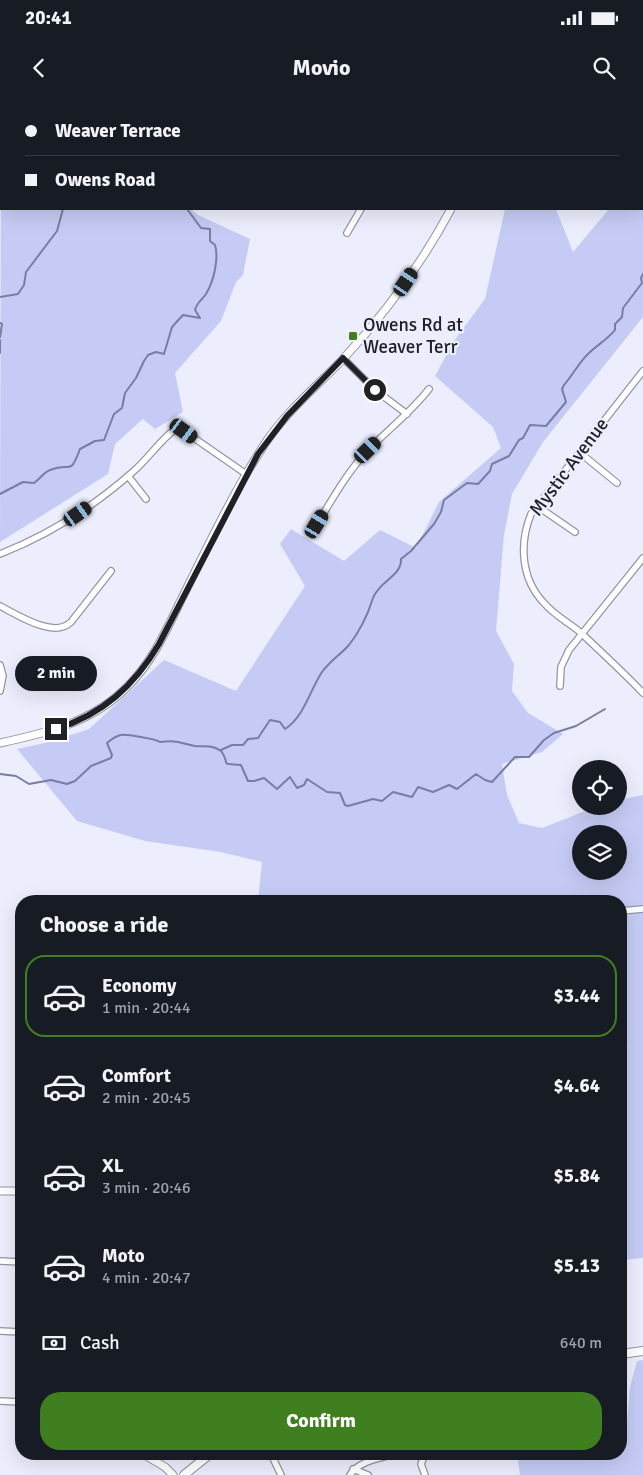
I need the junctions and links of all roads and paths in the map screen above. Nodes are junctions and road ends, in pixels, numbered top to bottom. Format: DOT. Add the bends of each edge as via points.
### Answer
graph roads {
  1 [pos="359,210"];
  2 [pos="450,210"];
  3 [pos="347,233"];
  4 [pos="343,358"];
  5 [pos="643,371"];
  6 [pos="429,389"];
  7 [pos="407,414"];
  8 [pos="579,452"];
  9 [pos="246,474"];
  10 [pos="128,476"];
  11 [pos="617,483"];
  12 [pos="146,500"];
  13 [pos="537,506"];
  14 [pos="317,524"];
  15 [pos="575,532"];
  16 [pos="0,554"];
  17 [pos="643,558"];
  18 [pos="111,571"];
  19 [pos="0,606"];
  20 [pos="581,634"];
  21 [pos="0,665"];
  22 [pos="643,682"];
  23 [pos="560,686"];
  24 [pos="0,691"];
  25 [pos="641,691"];
  26 [pos="0,743"];
  27 [pos="643,909"];
  28 [pos="627,910"];
  29 [pos="0,1191"];
  30 [pos="15,1191"];
  31 [pos="0,1261"];
  32 [pos="15,1262"];
  33 [pos="0,1331"];
  34 [pos="15,1332"];
  35 [pos="643,1351"];
  36 [pos="627,1353"];
  37 [pos="0,1401"];
  38 [pos="15,1402"];
  39 [pos="153,1460"];
  40 [pos="203,1460"];
  41 [pos="274,1460"];
  42 [pos="375,1460"];
  43 [pos="423,1460"];
  44 [pos="351,1472"];
  45 [pos="173,1475"];
  46 [pos="184,1475"];
  47 [pos="282,1475"];
  48 [pos="368,1475"];
  49 [pos="425,1475"];
  1 -- 3 [label="street"];
  2 -- 4 [label="street" via="406,282"];
  4 -- 7 [label="street" via="375,390"];
  4 -- 9 [label="street" via="287,416"];
  5 -- 8 [label="street, Mystic Avenue"];
  6 -- 7 [label="street"];
  7 -- 14 [label="street" via="368,450"];
  8 -- 11 [label="street"];
  8 -- 13 [label="street, Mystic Avenue"];
  9 -- 10 [label="street" via="179,428"];
  9 -- 26 [label="street" via="159,644 136,679 111,702 72,724"];
  10 -- 12 [label="street"];
  10 -- 16 [label="street" via="68,521"];
  13 -- 15 [label="street"];
  13 -- 20 [label="street, Mystic Avenue" via="526,527 523,557 527,574 544,604"];
  17 -- 20 [label="street"];
  18 -- 19 [label="street" via="64,627 49,627"];
  20 -- 23 [label="street" via="563,660 559,672"];
  20 -- 25 [label="street, Mystic Avenue"];
  21 -- 24 [label="street" via="3,676"];
  22 -- 25 [label="street"];
  27 -- 28 [label="street"];
  29 -- 30 [label="street"];
  31 -- 32 [label="street"];
  33 -- 34 [label="street"];
  35 -- 36 [label="main road"];
  37 -- 38 [label="street"];
  39 -- 45 [label="street"];
  40 -- 46 [label="main road"];
  41 -- 47 [label="street"];
  42 -- 44 [label="street"];
  43 -- 49 [label="street"];
  44 -- 48 [label="street"];
}
